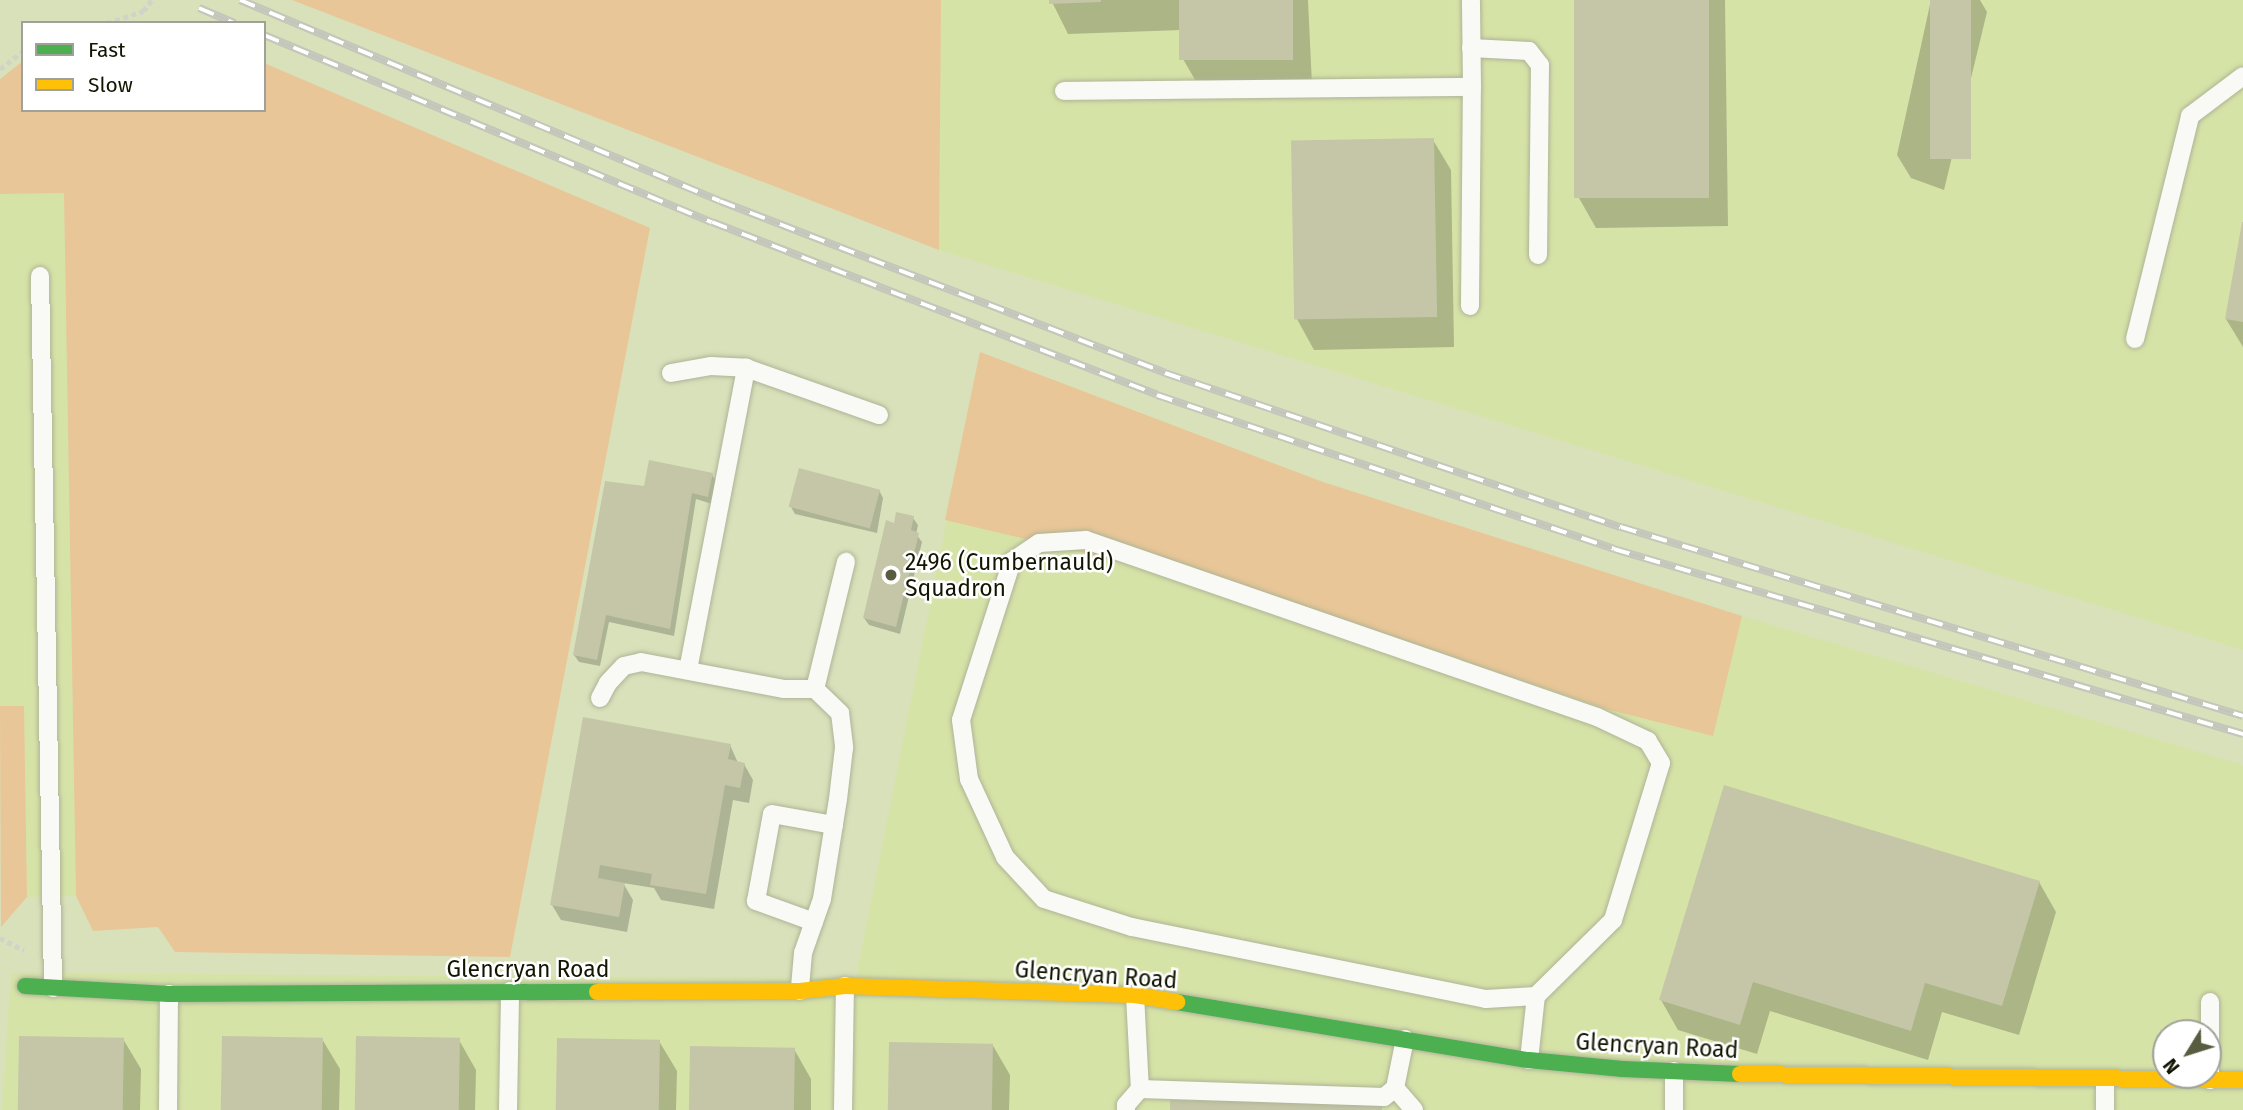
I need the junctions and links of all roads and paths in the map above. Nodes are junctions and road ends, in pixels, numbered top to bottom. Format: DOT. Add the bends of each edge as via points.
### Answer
graph roads {
  1 [pos="152,0"];
  2 [pos="1471,0"];
  3 [pos="113,21"];
  4 [pos="1471,48"];
  5 [pos="21,53"];
  6 [pos="0,69"];
  7 [pos="2243,76"];
  8 [pos="1472,87"];
  9 [pos="1064,91"];
  10 [pos="1538,255"];
  11 [pos="40,276"];
  12 [pos="1470,306"];
  13 [pos="2135,340"];
  14 [pos="746,368"];
  15 [pos="671,373"];
  16 [pos="879,415"];
  17 [pos="846,562"];
  18 [pos="688,670"];
  19 [pos="815,689"];
  20 [pos="600,698"];
  21 [pos="834,825"];
  22 [pos="814,922"];
  23 [pos="25,986"];
  24 [pos="845,986"];
  25 [pos="53,988"];
  26 [pos="510,991"];
  27 [pos="800,991"];
  28 [pos="169,994"];
  29 [pos="1135,995"];
  30 [pos="1536,996"];
  31 [pos="2210,1002"];
  32 [pos="2210,1019"];
  33 [pos="1405,1039"];
  34 [pos="1529,1060"];
  35 [pos="1674,1071"];
  36 [pos="2105,1079"];
  37 [pos="2152,1079"];
  38 [pos="2222,1080"];
  39 [pos="2243,1080"];
  40 [pos="1395,1088"];
  41 [pos="1140,1089"];
  42 [pos="168,1110"];
  43 [pos="508,1110"];
  44 [pos="843,1110"];
  45 [pos="1126,1110"];
  46 [pos="1414,1110"];
  47 [pos="1674,1110"];
  48 [pos="2105,1110"];
  1 -- 3 [label="path" via="143,11"];
  2 -- 4 [label="lane"];
  4 -- 8 [label="lane"];
  4 -- 10 [label="lane" via="1529,51 1540,65"];
  5 -- 6 [label="path"];
  7 -- 13 [label="lane" via="2190,116"];
  8 -- 9 [label="lane"];
  8 -- 12 [label="lane"];
  11 -- 25 [label="lane"];
  14 -- 15 [label="lane" via="711,366"];
  14 -- 16 [label="lane"];
  14 -- 18 [label="lane"];
  17 -- 19 [label="lane"];
  18 -- 19 [label="lane" via="784,689"];
  18 -- 20 [label="lane" via="640,662 624,666"];
  19 -- 21 [label="lane" via="840,713 844,748"];
  21 -- 22 [label="lane"];
  21 -- 22 [label="lane" via="772,814 756,901"];
  22 -- 27 [label="lane" via="803,953"];
  23 -- 25 [label="street, Glencryan Road"];
  24 -- 27 [label="street, Glencryan Road"];
  24 -- 29 [label="street, Glencryan Road"];
  24 -- 44 [label="lane"];
  25 -- 28 [label="street, Glencryan Road"];
  26 -- 27 [label="street, Glencryan Road"];
  26 -- 28 [label="street, Glencryan Road"];
  26 -- 43 [label="lane"];
  28 -- 42 [label="lane"];
  29 -- 33 [label="street, Glencryan Road"];
  29 -- 41 [label="lane"];
  30 -- 30 [label="lane" via="1613,920 1661,763 1648,741 1597,717 1086,540 1040,543 1012,561 961,720 969,779 1005,857 1044,899 1132,927 1486,999"];
  30 -- 34 [label="lane"];
  31 -- 32 [label="lane"];
  33 -- 34 [label="street, Glencryan Road"];
  33 -- 40 [label="lane"];
  34 -- 35 [label="street, Glencryan Road"];
  35 -- 36 [label="street, Glencryan Road"];
  35 -- 47 [label="lane"];
  36 -- 37 [label="street, Glencryan Road"];
  36 -- 48 [label="lane"];
  38 -- 39 [label="street, Glencryan Road"];
  40 -- 41 [label="lane" via="1384,1097"];
  40 -- 46 [label="lane"];
  41 -- 45 [label="lane"];
}
